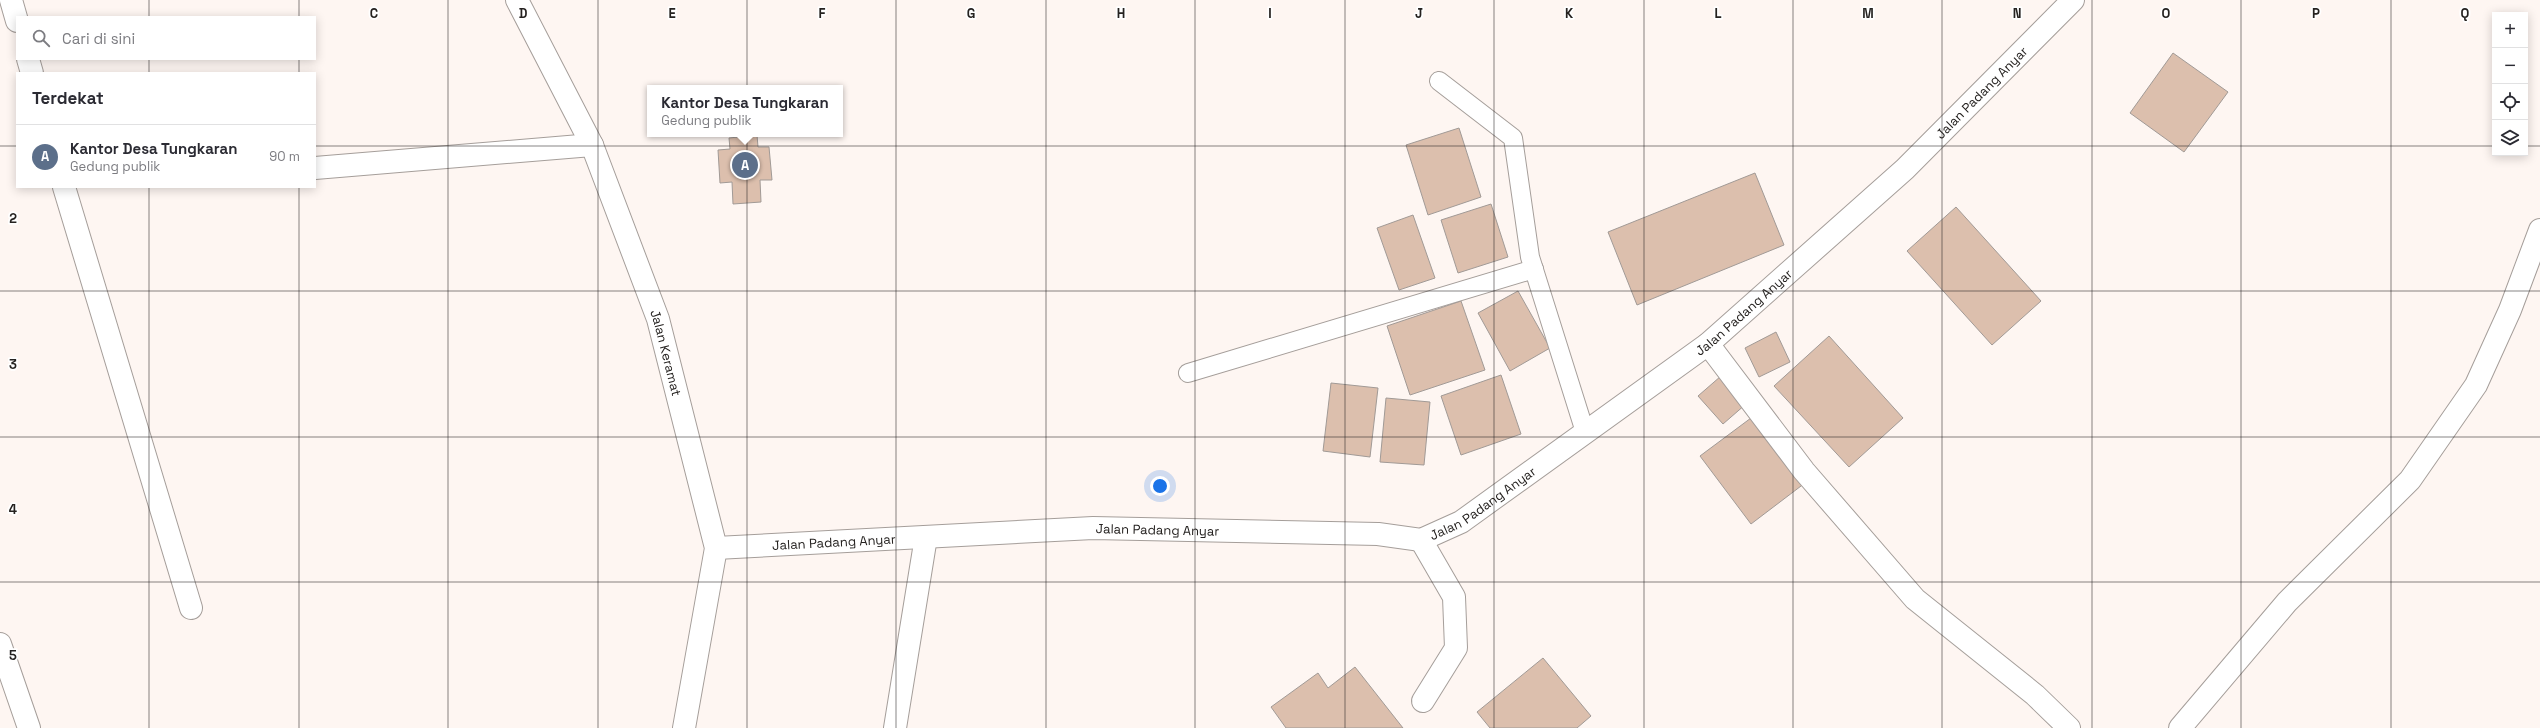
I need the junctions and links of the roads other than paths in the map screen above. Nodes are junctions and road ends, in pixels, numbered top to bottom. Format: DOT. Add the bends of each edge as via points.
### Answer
graph roads {
  1 [pos="11,0"];
  2 [pos="517,0"];
  3 [pos="2072,0"];
  4 [pos="16,18"];
  5 [pos="28,60"];
  6 [pos="32,72"];
  7 [pos="1438,81"];
  8 [pos="592,145"];
  9 [pos="316,168"];
  10 [pos="64,188"];
  11 [pos="2540,230"];
  12 [pos="1534,269"];
  13 [pos="1708,344"];
  14 [pos="1188,373"];
  15 [pos="1585,432"];
  16 [pos="926,537"];
  17 [pos="1421,540"];
  18 [pos="716,548"];
  19 [pos="191,608"];
  20 [pos="0,644"];
  21 [pos="1423,702"];
  22 [pos="29,728"];
  23 [pos="684,728"];
  24 [pos="895,728"];
  25 [pos="2069,728"];
  26 [pos="2180,728"];
  1 -- 4 [label="street"];
  2 -- 8 [label="street, Jalan Keramat"];
  3 -- 13 [label="street, Jalan Padang Anyar" via="1905,169"];
  5 -- 6 [label="street"];
  7 -- 12 [label="lane" via="1512,138"];
  8 -- 9 [label="street"];
  8 -- 18 [label="street, Jalan Keramat" via="658,319"];
  10 -- 19 [label="street"];
  11 -- 26 [label="street" via="2510,310 2476,385 2410,480 2287,602"];
  12 -- 14 [label="lane"];
  12 -- 15 [label="lane"];
  13 -- 15 [label="street, Jalan Padang Anyar"];
  13 -- 25 [label="street" via="1804,471 1915,599 2035,694"];
  15 -- 17 [label="street, Jalan Padang Anyar" via="1461,522"];
  16 -- 17 [label="street, Jalan Padang Anyar" via="1093,528 1378,534"];
  16 -- 18 [label="street, Jalan Padang Anyar"];
  16 -- 24 [label="street"];
  17 -- 21 [label="street" via="1454,597 1456,648"];
  18 -- 23 [label="street, Jalan Keramat"];
  20 -- 22 [label="street"];
}
